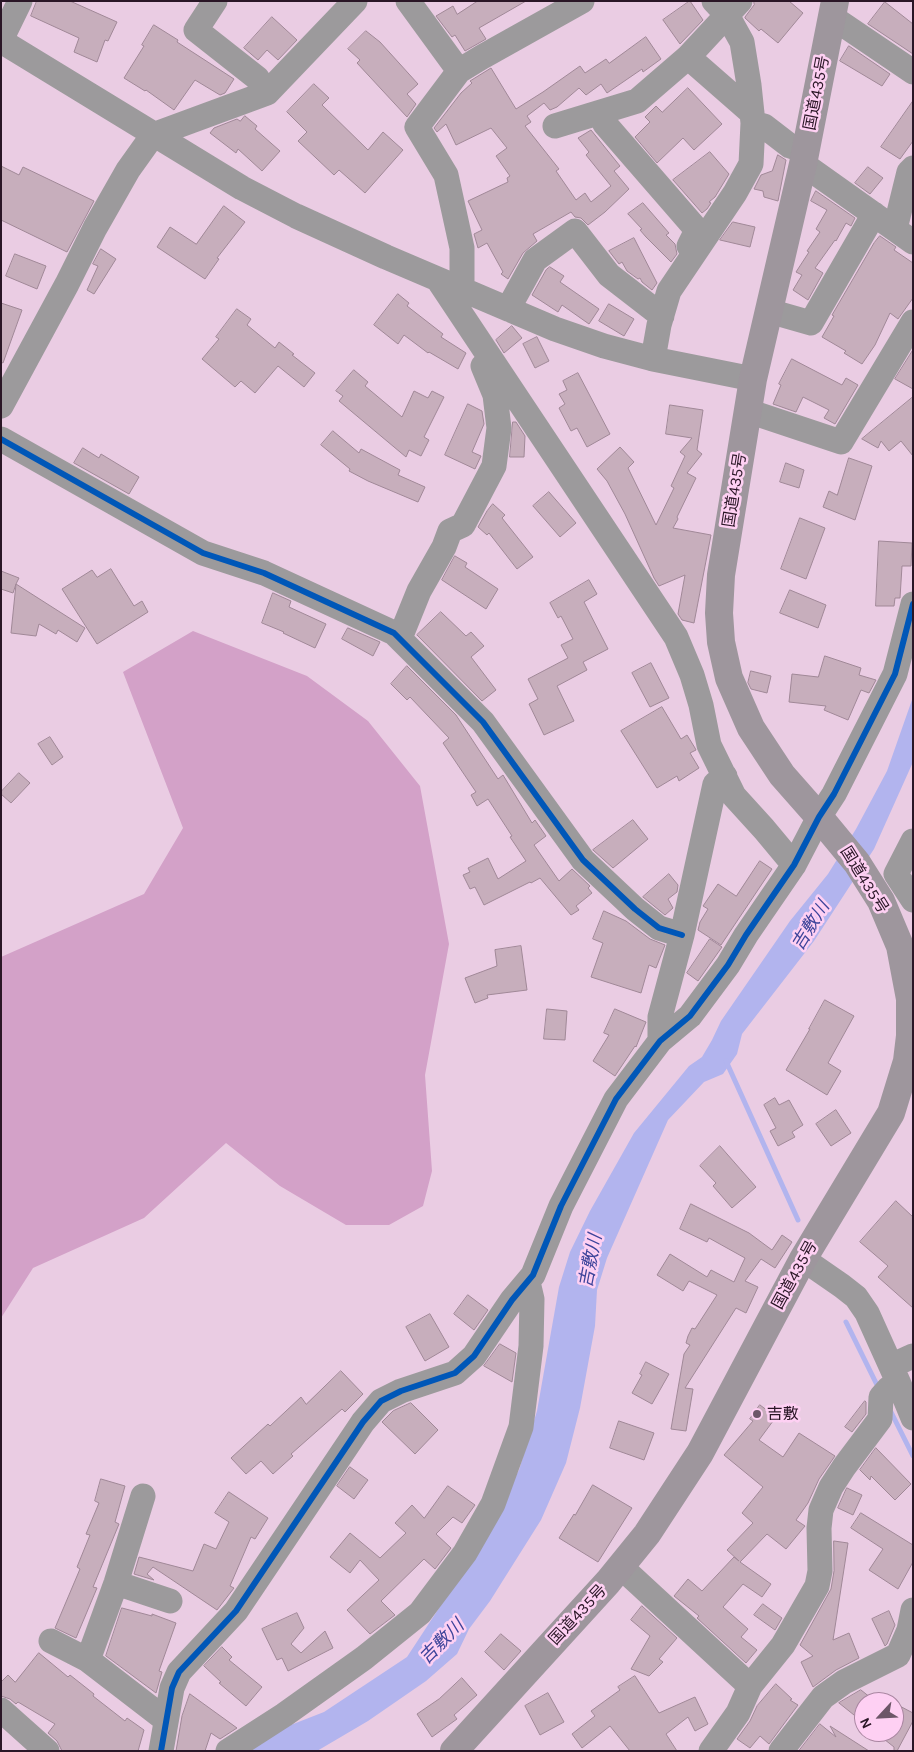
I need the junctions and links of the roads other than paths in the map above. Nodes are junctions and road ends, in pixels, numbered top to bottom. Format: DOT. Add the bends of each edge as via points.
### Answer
graph roads {
  1 [pos="20,1"];
  2 [pos="215,1"];
  3 [pos="355,1"];
  4 [pos="408,1"];
  5 [pos="582,1"];
  6 [pos="727,6"];
  7 [pos="833,9"];
  8 [pos="1,41"];
  9 [pos="688,57"];
  10 [pos="459,72"];
  11 [pos="913,72"];
  12 [pos="267,93"];
  13 [pos="599,113"];
  14 [pos="752,118"];
  15 [pos="555,126"];
  16 [pos="153,135"];
  17 [pos="804,157"];
  18 [pos="913,168"];
  19 [pos="874,214"];
  20 [pos="696,231"];
  21 [pos="904,236"];
  22 [pos="439,281"];
  23 [pos="462,290"];
  24 [pos="508,310"];
  25 [pos="769,311"];
  26 [pos="662,316"];
  27 [pos="913,322"];
  28 [pos="488,354"];
  29 [pos="653,359"];
  30 [pos="753,379"];
  31 [pos="8,380"];
  32 [pos="1,406"];
  33 [pos="748,411"];
  34 [pos="1,439"];
  35 [pos="913,604"];
  36 [pos="400,638"];
  37 [pos="725,776"];
  38 [pos="824,822"];
  39 [pos="913,841"];
  40 [pos="794,865"];
  41 [pos="913,900"];
  42 [pos="682,935"];
  43 [pos="909,974"];
  44 [pos="660,1041"];
  45 [pos="803,1259"];
  46 [pos="528,1282"];
  47 [pos="901,1369"];
  48 [pos="913,1418"];
  49 [pos="135,1507"];
  50 [pos="621,1566"];
  51 [pos="116,1582"];
  52 [pos="170,1601"];
  53 [pos="913,1610"];
  54 [pos="51,1640"];
  55 [pos="88,1660"];
  56 [pos="750,1686"];
  57 [pos="1,1710"];
  58 [pos="166,1720"];
  59 [pos="47,1751"];
  60 [pos="161,1751"];
  61 [pos="228,1751"];
  62 [pos="454,1751"];
  63 [pos="711,1751"];
  64 [pos="781,1751"];
  1 -- 8 [label="street"];
  2 -- 12 [label="street" via="196,30 257,78"];
  3 -- 12 [label="street"];
  4 -- 10 [label="street"];
  5 -- 10 [label="street"];
  6 -- 9 [label="street"];
  6 -- 14 [label="street" via="742,42"];
  7 -- 11 [label="street"];
  7 -- 17 [label="highway, 国道435号"];
  8 -- 16 [label="street"];
  9 -- 13 [label="street" via="637,101"];
  9 -- 14 [label="street"];
  10 -- 23 [label="street" via="417,127 446,175 462,248"];
  12 -- 16 [label="street"];
  13 -- 15 [label="street"];
  13 -- 20 [label="street"];
  14 -- 17 [label="street"];
  14 -- 26 [label="street" via="751,164 669,291"];
  16 -- 22 [label="street" via="296,216"];
  16 -- 31 [label="street" via="128,170 68,284"];
  17 -- 19 [label="street"];
  17 -- 25 [label="highway, 国道435号"];
  18 -- 21 [label="street" via="909,172"];
  19 -- 21 [label="street"];
  19 -- 25 [label="street" via="811,323"];
  22 -- 23 [label="street"];
  22 -- 28 [label="street"];
  23 -- 24 [label="street"];
  24 -- 26 [label="street" via="535,260 575,231 609,274"];
  24 -- 29 [label="street" via="596,343"];
  25 -- 30 [label="highway, 国道435号"];
  26 -- 29 [label="street"];
  27 -- 33 [label="street" via="841,442"];
  28 -- 36 [label="street" via="483,366 496,395 499,428 494,466 464,525 450,531 419,591"];
  28 -- 37 [label="street" via="676,637 692,675 709,745"];
  29 -- 30 [label="street"];
  30 -- 33 [label="highway, 国道435号"];
  31 -- 32 [label="street"];
  33 -- 38 [label="highway, 国道435号" via="721,575 721,642 729,678 751,728 782,775"];
  34 -- 36 [label="street" via="202,553 264,573"];
  35 -- 38 [label="street" via="895,674 834,794"];
  36 -- 42 [label="street" via="483,722 583,860 659,928"];
  37 -- 40 [label="street" via="734,796"];
  37 -- 42 [label="street" via="715,784"];
  38 -- 40 [label="street"];
  38 -- 43 [label="highway, 国道435号" via="857,863 881,901"];
  39 -- 41 [label="street" via="896,874"];
  40 -- 44 [label="street" via="690,1016"];
  42 -- 44 [label="street" via="660,1018"];
  43 -- 45 [label="highway, 国道435号" via="907,1061 890,1113"];
  44 -- 46 [label="street" via="612,1106 561,1206"];
  45 -- 47 [label="street" via="856,1297"];
  45 -- 50 [label="highway, 国道435号" via="700,1453 647,1534"];
  46 -- 58 [label="street" via="474,1356 455,1373 401,1391 381,1402 363,1422 236,1610 179,1672 172,1688"];
  46 -- 61 [label="street" via="532,1299 531,1346 521,1427 493,1504 465,1553 420,1613 364,1658"];
  47 -- 48 [label="street"];
  47 -- 56 [label="street" via="881,1397 880,1418 844,1467 821,1510 817,1586 783,1645"];
  49 -- 51 [label="street"];
  50 -- 56 [label="street"];
  50 -- 62 [label="highway, 国道435号"];
  51 -- 52 [label="street"];
  51 -- 55 [label="street"];
  53 -- 64 [label="street" via="898,1654 844,1682 824,1697"];
  54 -- 55 [label="street"];
  55 -- 58 [label="street"];
  56 -- 63 [label="street" via="738,1713"];
  57 -- 59 [label="street"];
  58 -- 60 [label="street"];
}
